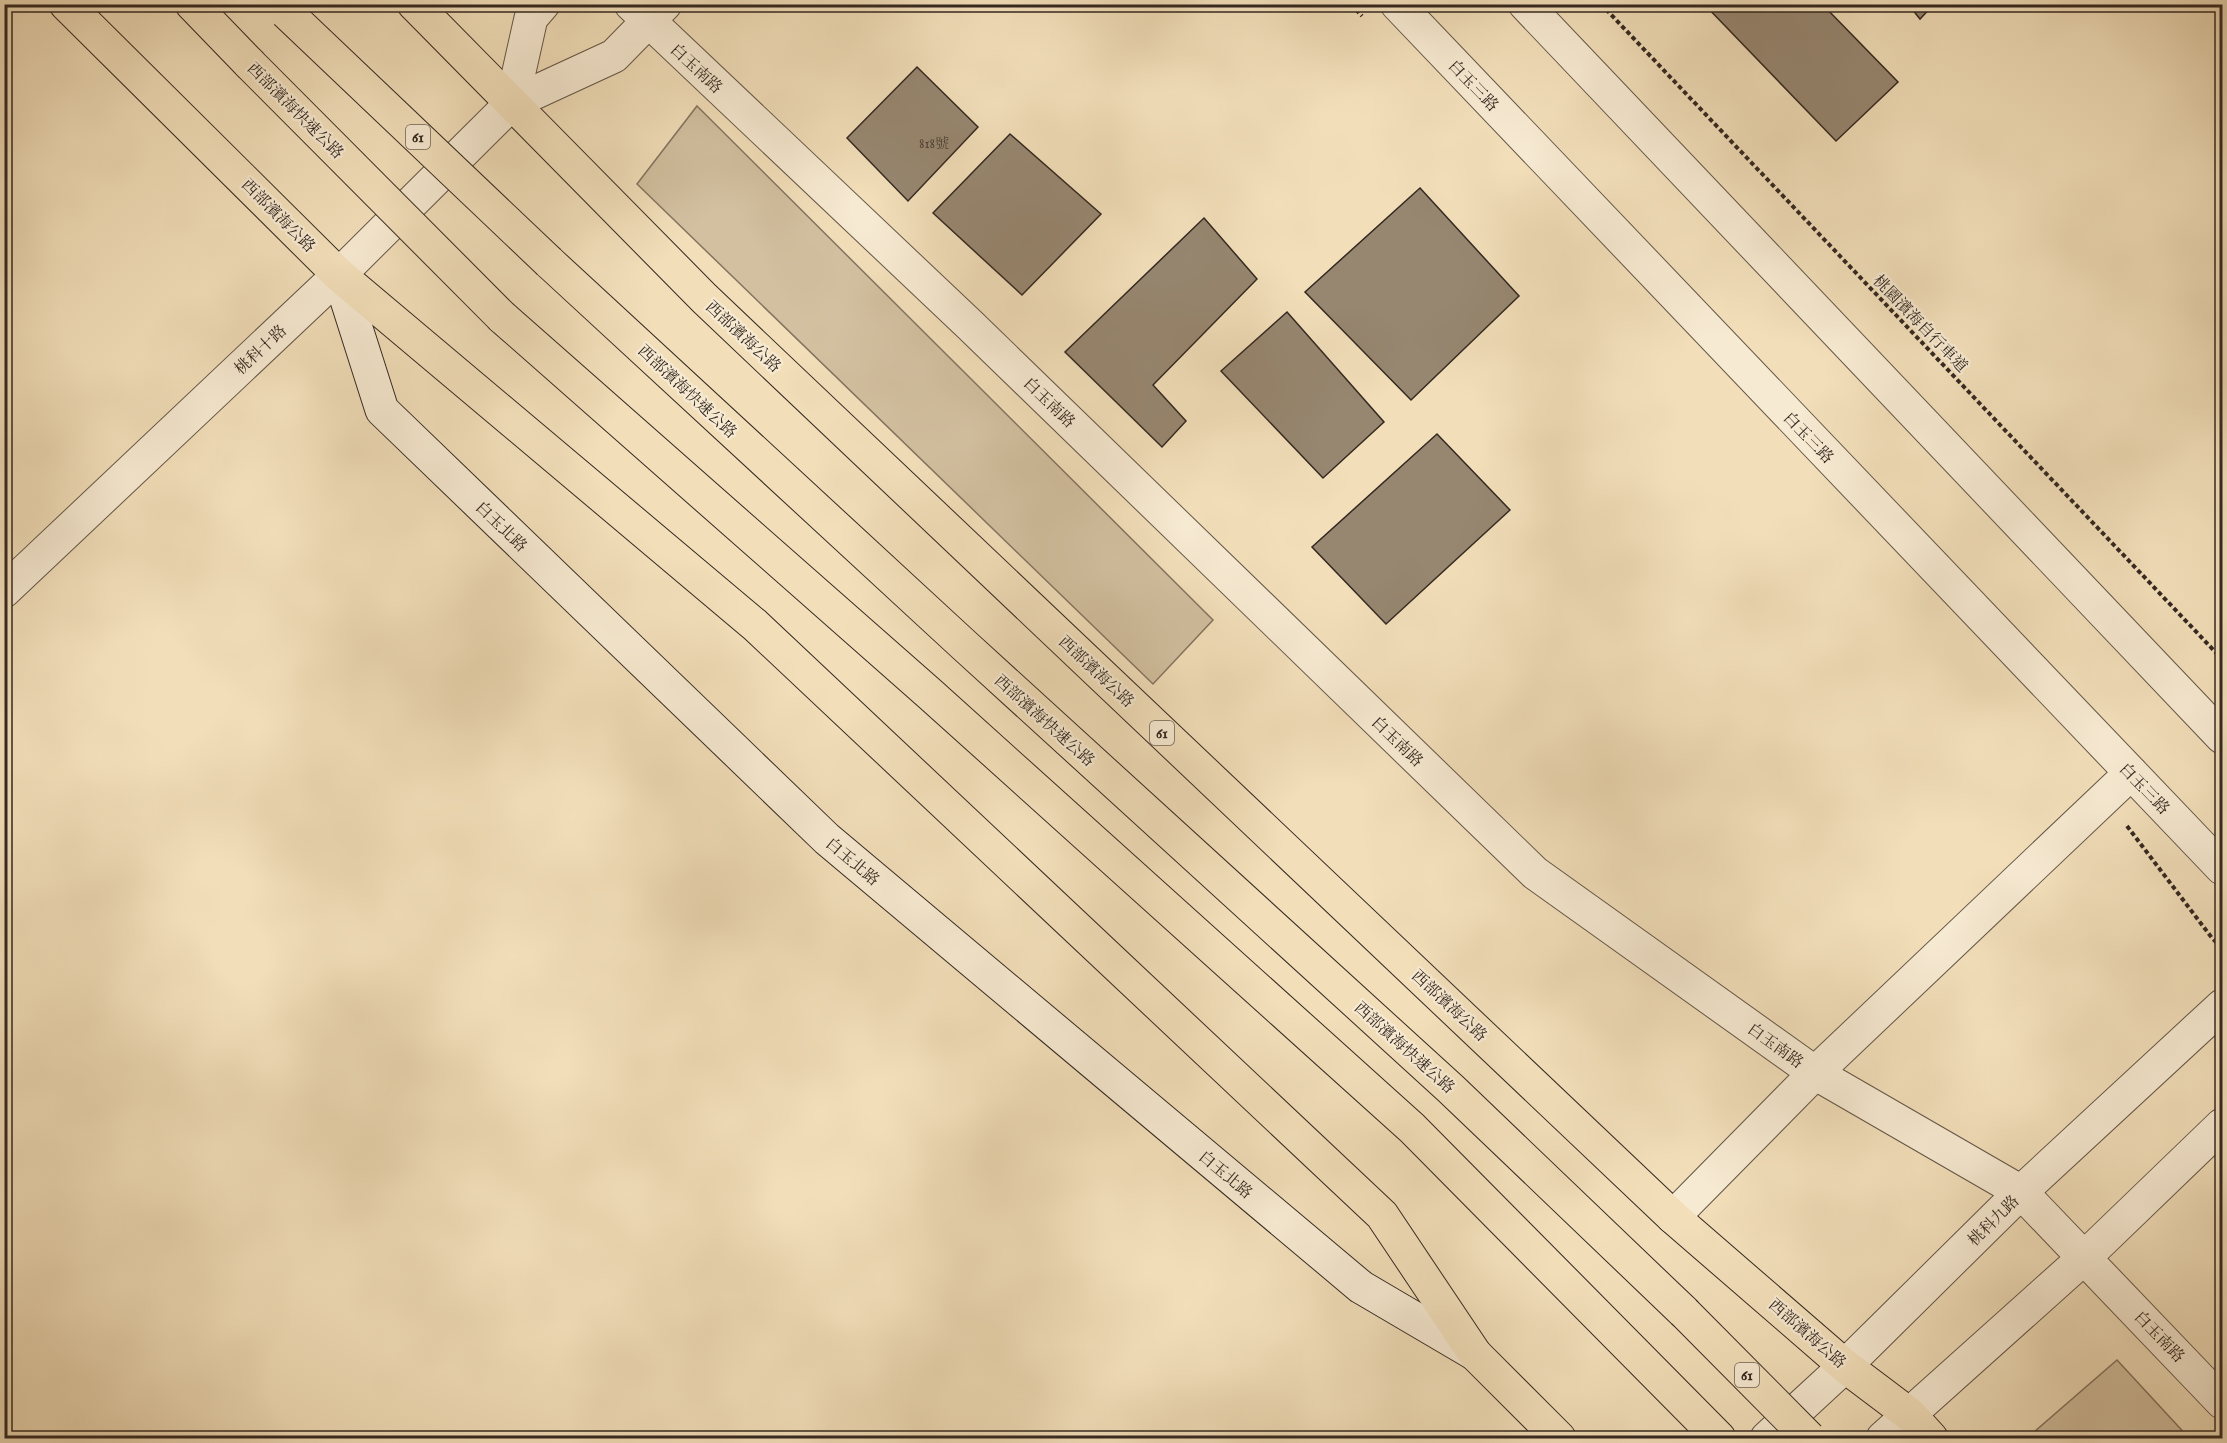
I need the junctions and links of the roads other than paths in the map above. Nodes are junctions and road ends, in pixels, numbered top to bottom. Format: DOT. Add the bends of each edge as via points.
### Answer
graph roads {
  1 [pos="66,4"];
  2 [pos="192,4"];
  3 [pos="414,4"];
  4 [pos="543,4"];
  5 [pos="1397,4"];
  6 [pos="1525,4"];
  7 [pos="282,8"];
  8 [pos="648,10"];
  9 [pos="512,103"];
  10 [pos="339,274"];
  11 [pos="4,591"];
  12 [pos="2223,737"];
  13 [pos="2131,773"];
  14 [pos="2223,868"];
  15 [pos="2223,1006"];
  16 [pos="1815,1073"];
  17 [pos="2223,1125"];
  18 [pos="2021,1192"];
  19 [pos="1673,1217"];
  20 [pos="2085,1257"];
  21 [pos="1475,1354"];
  22 [pos="1845,1366"];
  23 [pos="2223,1402"];
  24 [pos="1920,1426"];
  25 [pos="1559,1438"];
  26 [pos="1719,1438"];
  27 [pos="1767,1438"];
  28 [pos="1809,1438"];
  29 [pos="1883,1438"];
  1 -- 10 [label="main road, 西部濱海公路"];
  2 -- 26 [label="main road, 西部濱海快速公路, bridge" via="502,317 930,694 1412,1128"];
  3 -- 9 [label="main road, 西部濱海公路 / 61"];
  4 -- 9 [label="street" via="531,18"];
  5 -- 13 [label="street, 白玉三路"];
  6 -- 12 [label="street"];
  7 -- 28 [label="main road, 西部濱海快速公路 / 61, bridge" via="955,638 1451,1089"];
  8 -- 9 [label="street, 桃科十路" via="614,56"];
  8 -- 16 [label="street, 白玉南路" via="1534,873"];
  9 -- 10 [label="street, 桃科十路"];
  9 -- 19 [label="main road, 西部濱海公路 / 61" via="712,306"];
  10 -- 11 [label="street, 桃科十路"];
  10 -- 21 [label="main road, 西部濱海公路" via="755,625 1382,1215"];
  10 -- 21 [label="street, 白玉北路" via="382,410 827,839 1361,1287"];
  13 -- 14 [label="street, 白玉三路"];
  13 -- 16 [label="street"];
  15 -- 18 [label="street, 桃科九路"];
  16 -- 18 [label="street, 白玉南路"];
  16 -- 19 [label="street"];
  17 -- 20 [label="street"];
  18 -- 20 [label="street, 白玉南路"];
  18 -- 22 [label="street, 桃科九路"];
  19 -- 22 [label="main road, 西部濱海公路 / 61"];
  20 -- 23 [label="street, 白玉南路"];
  20 -- 24 [label="street"];
  21 -- 25 [label="main road, 西部濱海公路"];
  22 -- 24 [label="main road, 西部濱海公路 / 61"];
  22 -- 27 [label="street, 桃科九路"];
  24 -- 29 [label="street"];
}
